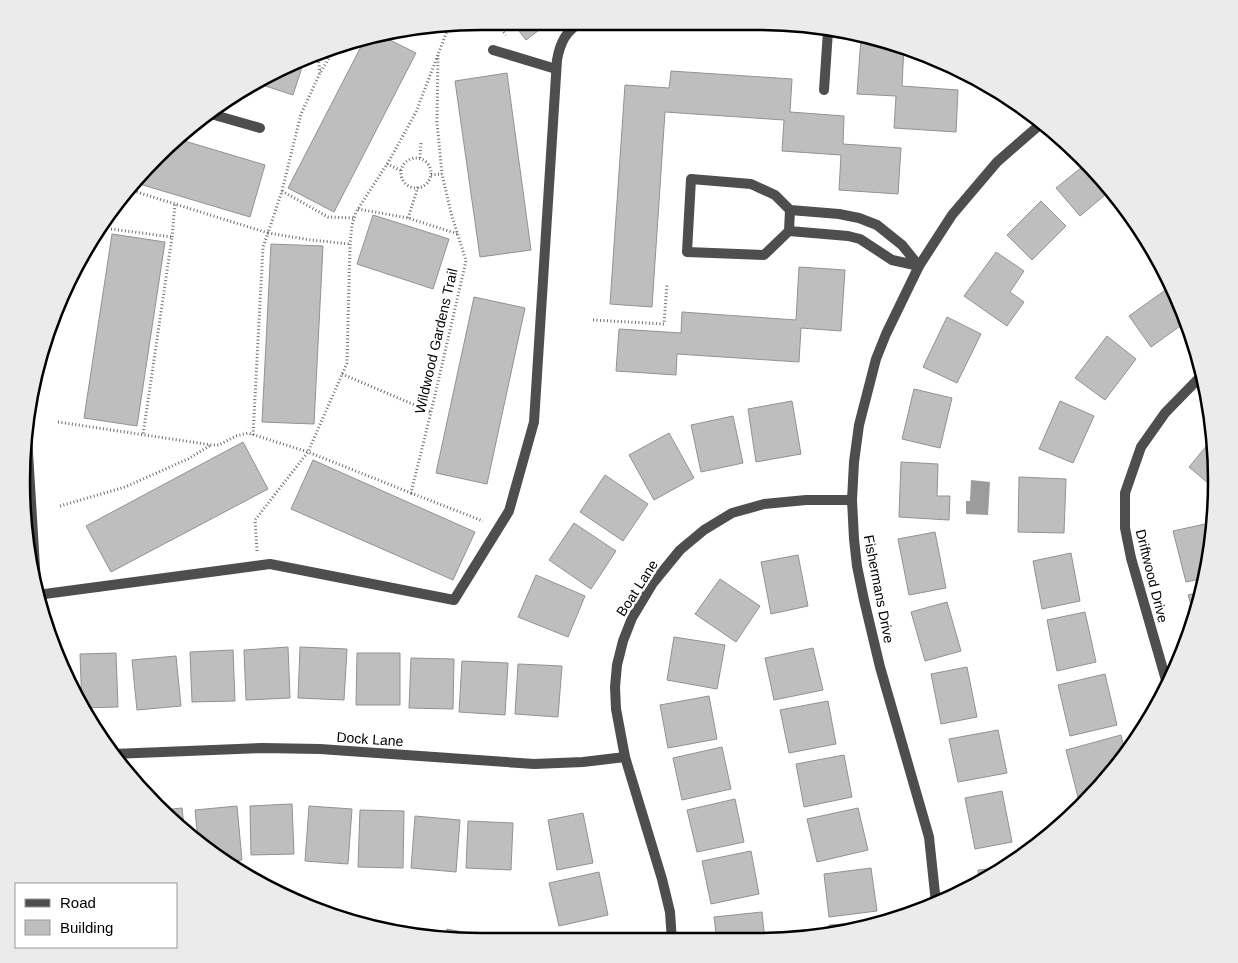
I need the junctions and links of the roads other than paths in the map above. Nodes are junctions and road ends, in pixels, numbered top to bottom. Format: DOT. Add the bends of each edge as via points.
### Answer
graph roads {
  1 [pos="571,30"];
  2 [pos="828,36"];
  3 [pos="493,50"];
  4 [pos="556,69"];
  5 [pos="824,90"];
  6 [pos="217,116"];
  7 [pos="260,128"];
  8 [pos="1037,128"];
  9 [pos="790,210"];
  10 [pos="789,231"];
  11 [pos="919,266"];
  12 [pos="1196,381"];
  13 [pos="30,486"];
  14 [pos="852,500"];
  15 [pos="33,529"];
  16 [pos="44,594"];
  17 [pos="1164,674"];
  18 [pos="121,754"];
  19 [pos="625,757"];
  20 [pos="935,896"];
  21 [pos="671,933"];
  1 -- 4 [label="street" via="562,41"];
  2 -- 5 [label="street"];
  3 -- 4 [label="street"];
  4 -- 16 [label="street" via="534,422 509,511 454,600 270,564"];
  6 -- 7 [label="street"];
  8 -- 11 [label="street, Fishermans Drive" via="997,162 952,215"];
  9 -- 10 [label="street"];
  9 -- 10 [label="street" via="775,195 751,184 691,179 687,252 764,255"];
  9 -- 11 [label="street" via="839,214 877,225 902,245"];
  10 -- 11 [label="street" via="860,239 892,260"];
  11 -- 14 [label="street, Fishermans Drive" via="876,359 859,425"];
  12 -- 17 [label="street, Driftwood Drive" via="1165,413 1141,447 1125,493 1125,528 1131,558"];
  13 -- 15 [label="street"];
  14 -- 19 [label="street, Boat Lane" via="764,504 732,513 680,550 653,583 632,618 623,641 615,687"];
  14 -- 20 [label="street, Fishermans Drive" via="857,566 864,600 880,668 929,837"];
  18 -- 19 [label="street, Dock Lane" via="262,748 534,764"];
  19 -- 21 [label="street, Boat Lane" via="662,879"];
}
